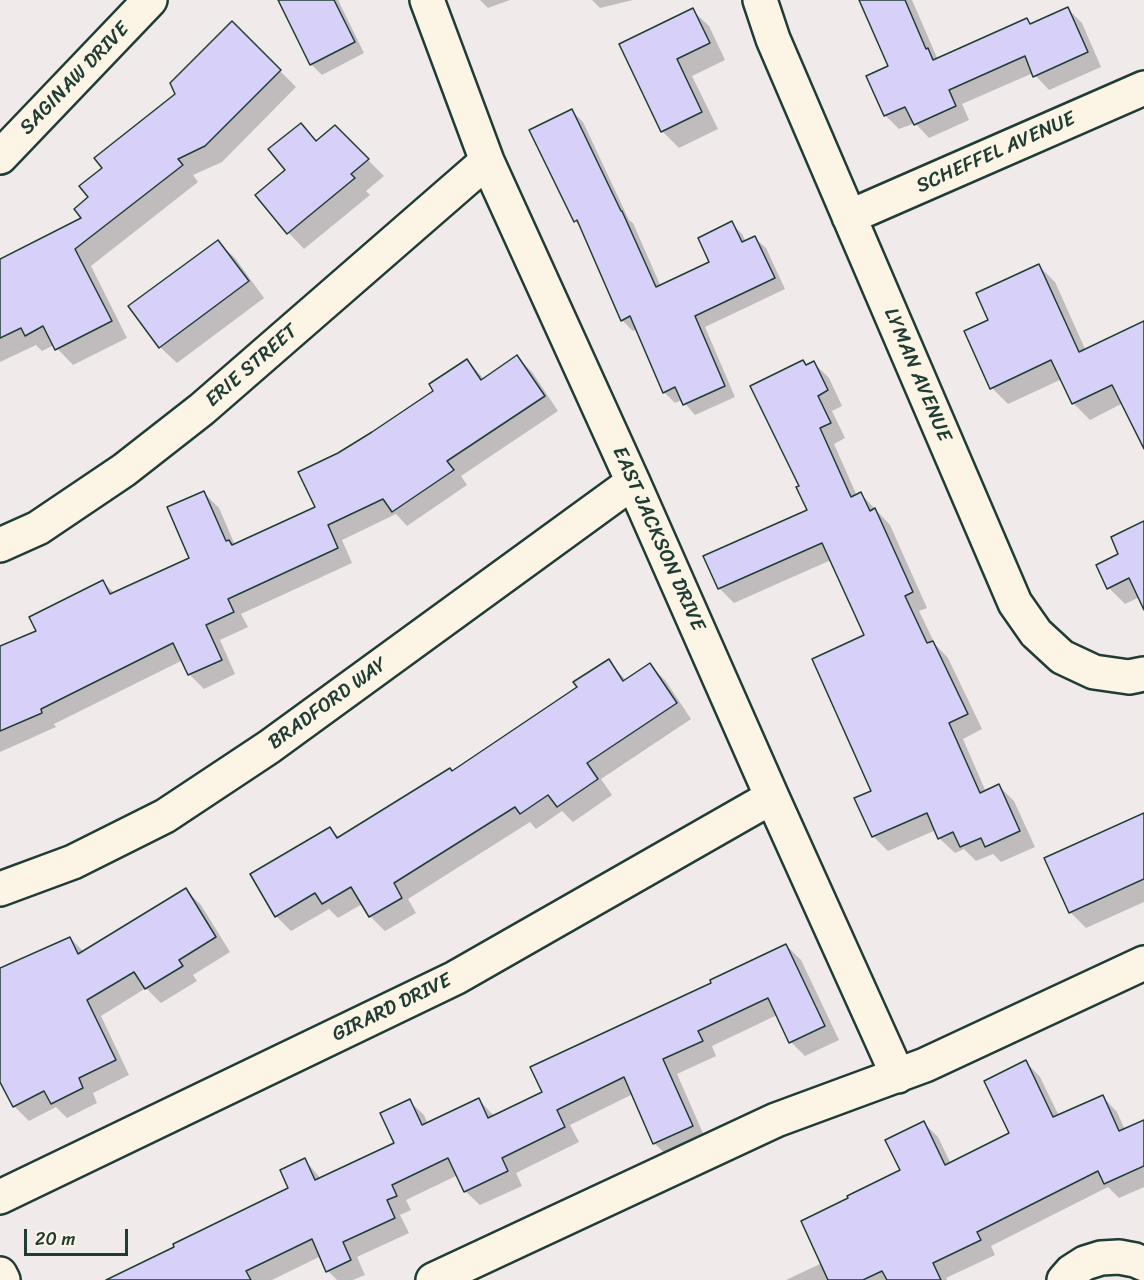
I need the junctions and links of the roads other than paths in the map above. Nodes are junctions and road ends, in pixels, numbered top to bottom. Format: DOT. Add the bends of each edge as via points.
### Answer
graph roads {
  1 [pos="150,0"];
  2 [pos="427,0"];
  3 [pos="760,0"];
  4 [pos="1144,88"];
  5 [pos="0,157"];
  6 [pos="487,162"];
  7 [pos="849,217"];
  8 [pos="633,482"];
  9 [pos="0,545"];
  10 [pos="1144,674"];
  11 [pos="772,797"];
  12 [pos="0,890"];
  13 [pos="1144,963"];
  14 [pos="898,1076"];
  15 [pos="0,1197"];
  16 [pos="1144,1264"];
  17 [pos="0,1274"];
  18 [pos="3,1280"];
  19 [pos="433,1280"];
  20 [pos="1064,1280"];
  1 -- 5 [label="street, SAGINAW DRIVE"];
  2 -- 6 [label="street, EAST JACKSON DRIVE"];
  3 -- 7 [label="street, LYMAN AVENUE"];
  4 -- 7 [label="street, SCHEFFEL AVENUE"];
  6 -- 8 [label="street, EAST JACKSON DRIVE"];
  6 -- 9 [label="street, ERIE STREET" via="193,416 124,470 38,528"];
  7 -- 10 [label="street, LYMAN AVENUE" via="1016,603 1036,633 1062,657 1094,672 1129,677"];
  8 -- 11 [label="street, EAST JACKSON DRIVE"];
  8 -- 12 [label="street, BRADFORD WAY" via="269,747 165,816 73,862"];
  11 -- 14 [label="street, EAST JACKSON DRIVE"];
  11 -- 15 [label="street, GIRARD DRIVE" via="455,978"];
  13 -- 14 [label="street"];
  14 -- 19 [label="street" via="776,1120"];
  16 -- 20 [label="street" via="1119,1257 1101,1258 1085,1263"];
  17 -- 18 [label="street"];
}
